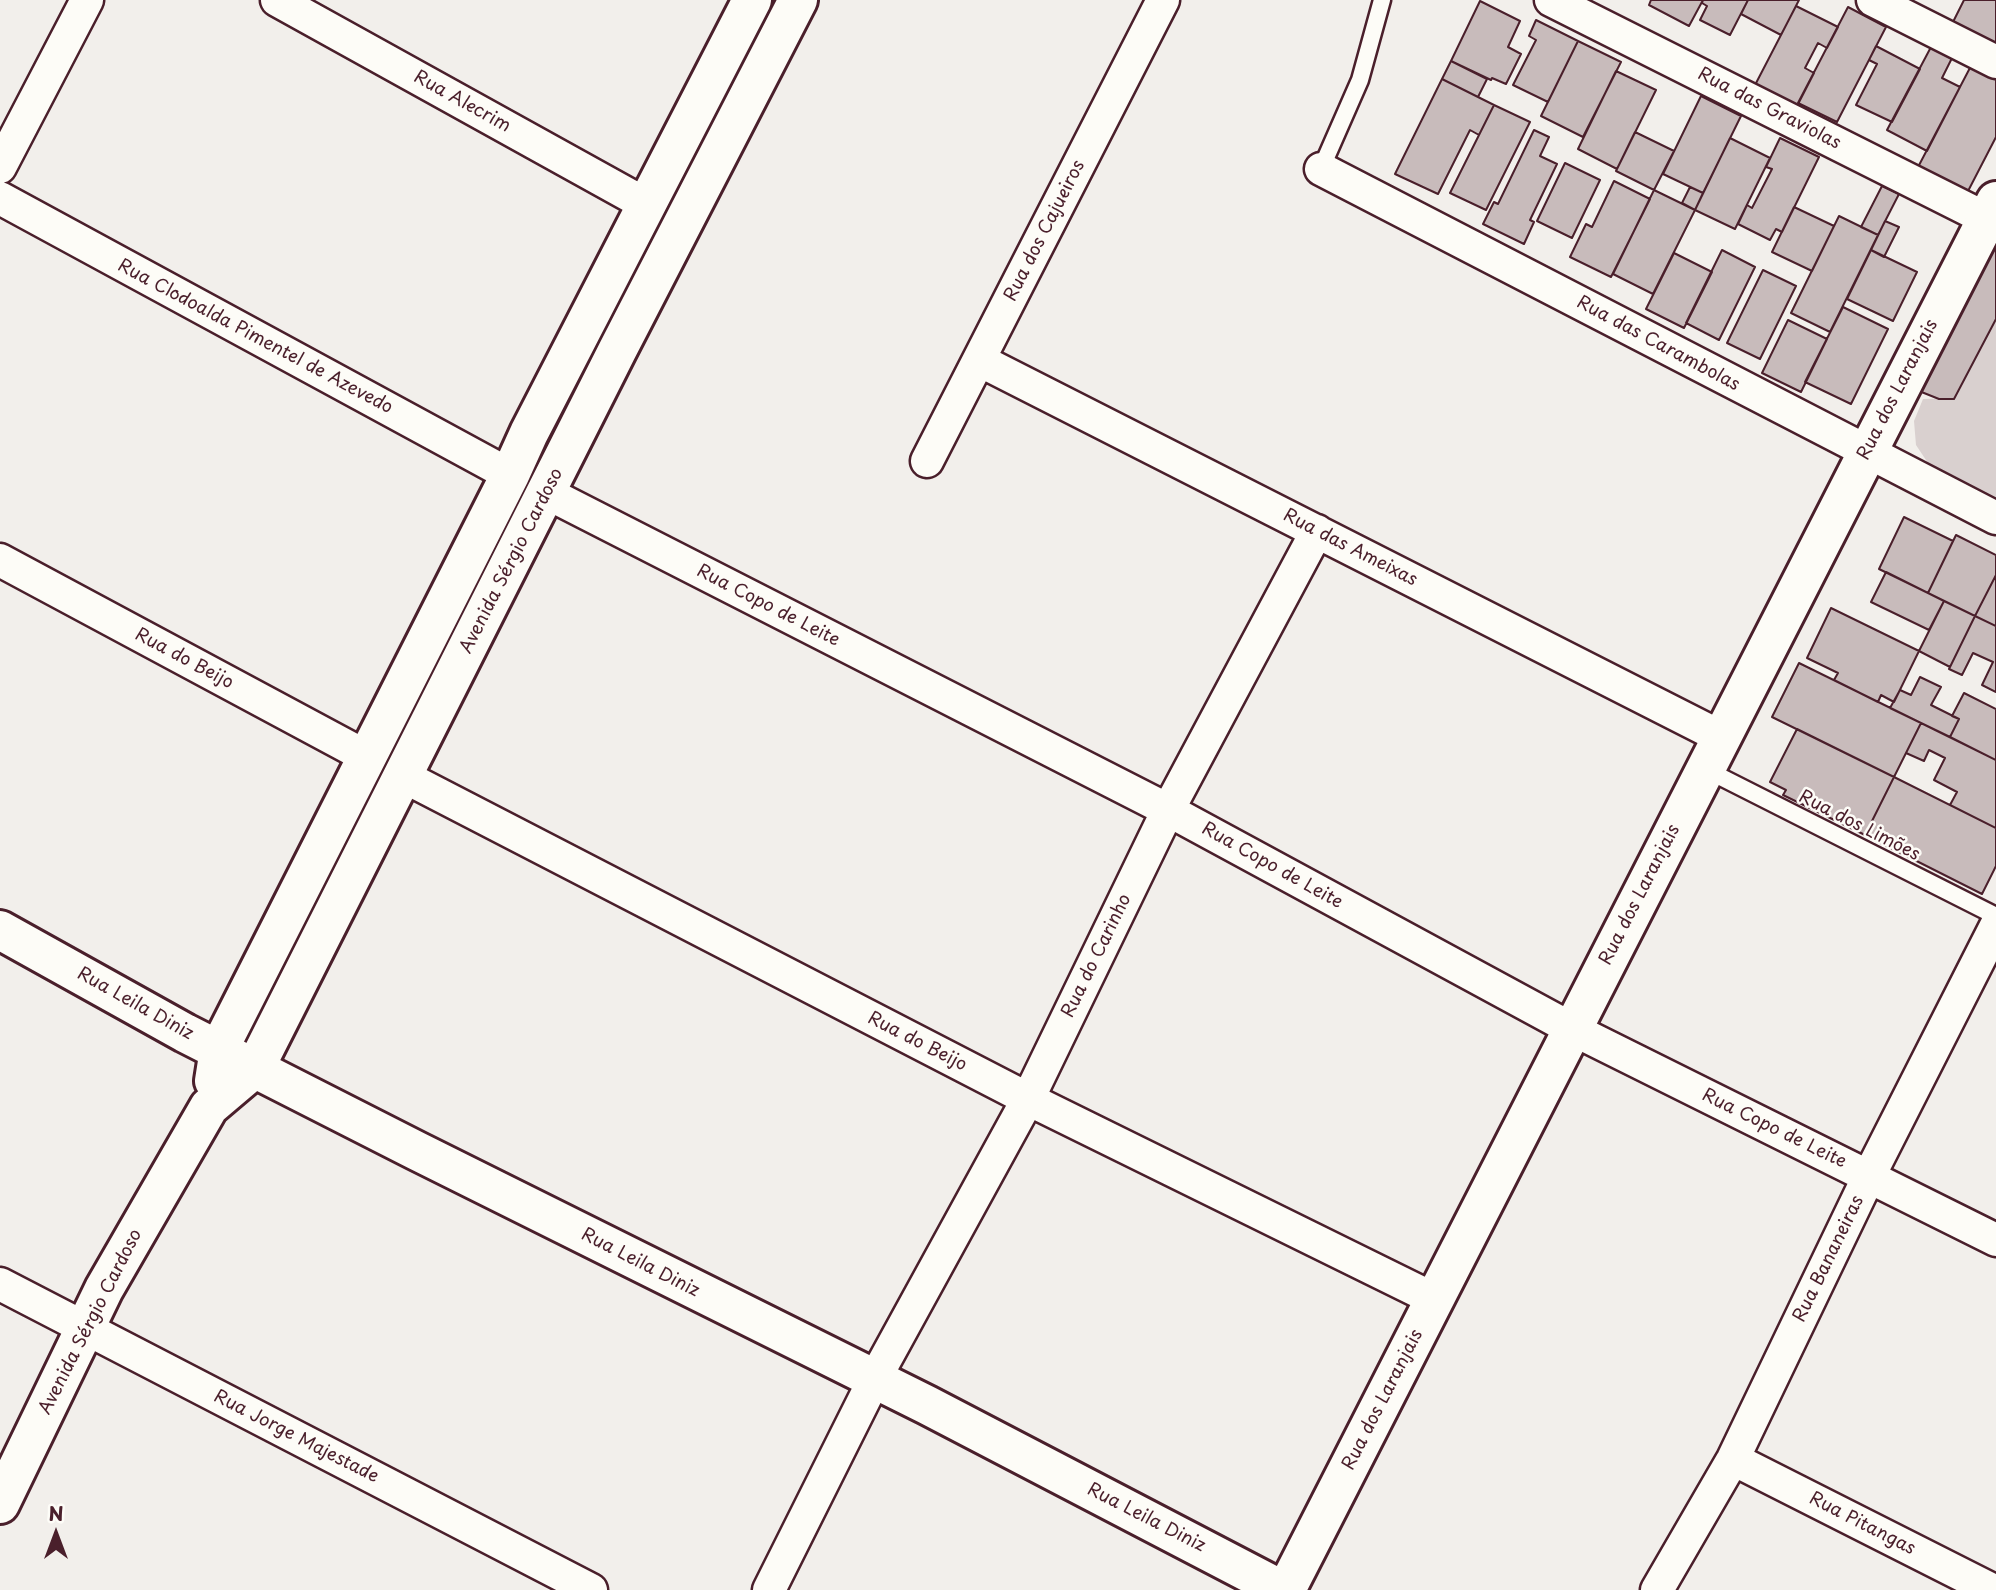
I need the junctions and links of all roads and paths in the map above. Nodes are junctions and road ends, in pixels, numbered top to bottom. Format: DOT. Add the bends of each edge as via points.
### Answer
graph roads {
  1 [pos="87,0"];
  2 [pos="277,0"];
  3 [pos="752,0"];
  4 [pos="798,0"];
  5 [pos="1163,0"];
  6 [pos="1382,0"];
  7 [pos="1551,0"];
  8 [pos="1874,0"];
  9 [pos="1996,62"];
  10 [pos="0,167"];
  11 [pos="1321,169"];
  12 [pos="0,198"];
  13 [pos="647,205"];
  14 [pos="1992,210"];
  15 [pos="684,223"];
  16 [pos="581,332"];
  17 [pos="617,351"];
  18 [pos="979,360"];
  19 [pos="1866,452"];
  20 [pos="927,461"];
  21 [pos="510,475"];
  22 [pos="547,493"];
  23 [pos="1996,518"];
  24 [pos="1317,531"];
  25 [pos="0,561"];
  26 [pos="1713,753"];
  27 [pos="367,757"];
  28 [pos="403,776"];
  29 [pos="1168,810"];
  30 [pos="1996,916"];
  31 [pos="1996,926"];
  32 [pos="0,930"];
  33 [pos="1572,1030"];
  34 [pos="219,1049"];
  35 [pos="256,1068"];
  36 [pos="1028,1099"];
  37 [pos="209,1107"];
  38 [pos="1869,1176"];
  39 [pos="1996,1240"];
  40 [pos="0,1284"];
  41 [pos="1434,1300"];
  42 [pos="85,1327"];
  43 [pos="874,1380"];
  44 [pos="1732,1459"];
  45 [pos="0,1504"];
  46 [pos="591,1590"];
  47 [pos="769,1590"];
  48 [pos="1284,1590"];
  49 [pos="1657,1590"];
  50 [pos="1992,1590"];
  1 -- 10 [label="street"];
  2 -- 13 [label="street, Rua Alecrim"];
  3 -- 13 [label="street, Avenida Sérgio Cardoso"];
  4 -- 15 [label="street, Avenida Sérgio Cardoso"];
  5 -- 18 [label="street, Rua dos Cajueiros"];
  6 -- 11 [label="lane" via="1360,80"];
  7 -- 14 [label="street, Rua das Graviolas"];
  8 -- 9 [label="street"];
  11 -- 19 [label="street, Rua das Carambolas"];
  12 -- 21 [label="street, Rua Clodoalda Pimentel de Azevedo"];
  13 -- 15 [label="street"];
  13 -- 16 [label="street, Avenida Sérgio Cardoso"];
  14 -- 19 [label="street, Rua dos Laranjais"];
  15 -- 17 [label="street, Avenida Sérgio Cardoso"];
  16 -- 17 [label="street"];
  16 -- 21 [label="street, Avenida Sérgio Cardoso"];
  17 -- 22 [label="street, Avenida Sérgio Cardoso"];
  18 -- 20 [label="street, Rua dos Cajueiros"];
  18 -- 24 [label="street, Rua das Ameixas"];
  19 -- 23 [label="street, Rua das Carambolas"];
  19 -- 26 [label="street, Rua dos Laranjais"];
  21 -- 22 [label="street"];
  21 -- 27 [label="street, Avenida Sérgio Cardoso"];
  22 -- 28 [label="street, Avenida Sérgio Cardoso"];
  22 -- 29 [label="street, Rua Copo de Leite"];
  24 -- 26 [label="street, Rua das Ameixas"];
  24 -- 29 [label="street, Rua do Carinho"];
  25 -- 27 [label="street, Rua do Beijo"];
  26 -- 30 [label="lane, Rua dos Limões"];
  26 -- 33 [label="street, Rua dos Laranjais"];
  27 -- 28 [label="street"];
  27 -- 34 [label="street, Avenida Sérgio Cardoso"];
  28 -- 35 [label="street, Avenida Sérgio Cardoso"];
  28 -- 36 [label="street, Rua do Beijo"];
  29 -- 33 [label="street, Rua Copo de Leite"];
  29 -- 36 [label="street, Rua do Carinho"];
  31 -- 38 [label="street, Rua Bananeiras"];
  32 -- 34 [label="street, Rua Leila Diniz"];
  33 -- 38 [label="street, Rua Copo de Leite"];
  33 -- 41 [label="street, Rua dos Laranjais"];
  34 -- 35 [label="street, Rua Leila Diniz"];
  34 -- 37 [label="street, Avenida Sérgio Cardoso"];
  35 -- 37 [label="street, Avenida Sérgio Cardoso"];
  35 -- 43 [label="street, Rua Leila Diniz"];
  36 -- 41 [label="street, Rua do Beijo"];
  36 -- 43 [label="street, Rua do Carinho"];
  37 -- 42 [label="street, Avenida Sérgio Cardoso"];
  38 -- 39 [label="street, Rua Copo de Leite"];
  38 -- 44 [label="street, Rua Bananeiras"];
  40 -- 42 [label="street, Rua Jorge Majestade"];
  41 -- 48 [label="street, Rua dos Laranjais"];
  42 -- 45 [label="street, Avenida Sérgio Cardoso"];
  42 -- 46 [label="street, Rua Jorge Majestade"];
  43 -- 47 [label="street, Rua do Carinho"];
  43 -- 48 [label="street, Rua Leila Diniz"];
  44 -- 49 [label="street, Rua Bananeiras"];
  44 -- 50 [label="street, Rua Pitangas"];
}
